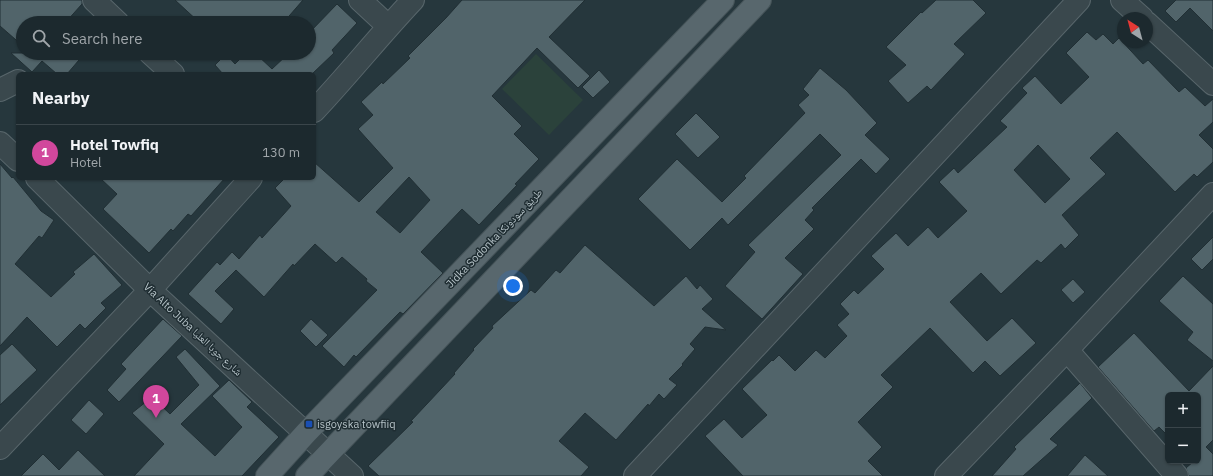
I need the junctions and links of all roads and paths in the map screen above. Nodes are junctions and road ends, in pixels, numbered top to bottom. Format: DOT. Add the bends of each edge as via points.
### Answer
graph roads {
  1 [pos="94,0"];
  2 [pos="360,0"];
  3 [pos="413,0"];
  4 [pos="723,0"];
  5 [pos="760,0"];
  6 [pos="1079,0"];
  7 [pos="1122,0"];
  8 [pos="1135,12"];
  9 [pos="111,16"];
  10 [pos="388,26"];
  11 [pos="1153,29"];
  12 [pos="158,60"];
  13 [pos="171,72"];
  14 [pos="16,82"];
  15 [pos="1213,84"];
  16 [pos="0,90"];
  17 [pos="316,109"];
  18 [pos="0,143"];
  19 [pos="16,158"];
  20 [pos="39,180"];
  21 [pos="249,180"];
  22 [pos="1213,194"];
  23 [pos="489,244"];
  24 [pos="510,262"];
  25 [pos="150,290"];
  26 [pos="1067,350"];
  27 [pos="306,433"];
  28 [pos="0,448"];
  29 [pos="327,454"];
  30 [pos="267,476"];
  31 [pos="307,476"];
  32 [pos="352,476"];
  33 [pos="635,476"];
  34 [pos="946,476"];
  35 [pos="1177,476"];
  1 -- 9 [label="street"];
  2 -- 10 [label="street"];
  3 -- 10 [label="street"];
  4 -- 23 [label="main road, Jidka Sodonka طريق سودونكا"];
  5 -- 24 [label="main road"];
  6 -- 33 [label="street"];
  7 -- 8 [label="street"];
  10 -- 17 [label="street"];
  11 -- 15 [label="street"];
  12 -- 13 [label="street"];
  14 -- 16 [label="street"];
  18 -- 19 [label="street"];
  20 -- 25 [label="street, Via Alto Juba شارع جوبا العليا"];
  21 -- 25 [label="street"];
  22 -- 26 [label="street"];
  23 -- 24 [label="main road"];
  23 -- 27 [label="main road, Jidka Sodonka طريق سودونكا"];
  24 -- 29 [label="main road"];
  25 -- 27 [label="street, Via Alto Juba شارع جوبا العليا"];
  25 -- 28 [label="street"];
  26 -- 34 [label="street"];
  26 -- 35 [label="street"];
  27 -- 29 [label="street, Via Alto Juba شارع جوبا العليا"];
  27 -- 30 [label="main road, Jidka Sodonka طريق سودونكا"];
  29 -- 31 [label="main road"];
  29 -- 32 [label="street, Via Alto Juba شارع جوبا العليا"];
}
